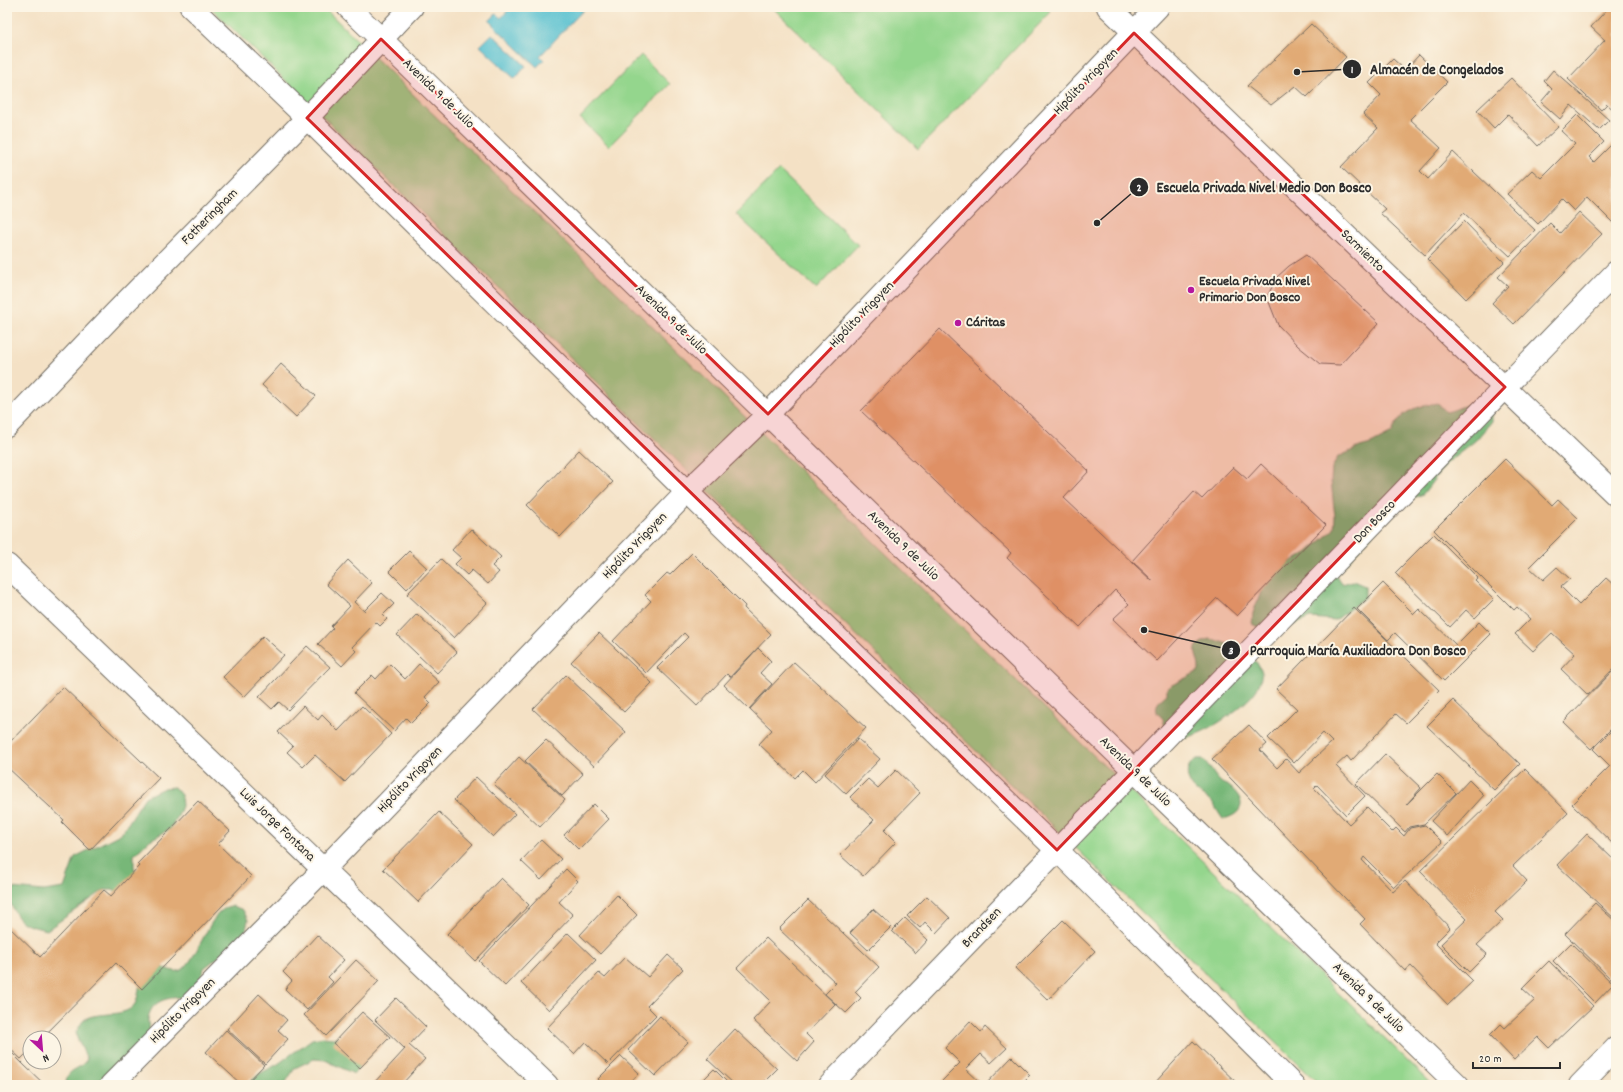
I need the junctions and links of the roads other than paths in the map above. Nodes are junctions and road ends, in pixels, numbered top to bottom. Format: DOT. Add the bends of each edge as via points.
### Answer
graph roads {
  1 [pos="191,7"];
  2 [pos="348,7"];
  3 [pos="412,7"];
  4 [pos="1108,7"];
  5 [pos="1158,7"];
  6 [pos="1134,33"];
  7 [pos="381,39"];
  8 [pos="307,118"];
  9 [pos="1616,272"];
  10 [pos="1505,387"];
  11 [pos="768,414"];
  12 [pos="7,426"];
  13 [pos="687,492"];
  14 [pos="1616,494"];
  15 [pos="7,565"];
  16 [pos="1134,771"];
  17 [pos="1058,850"];
  18 [pos="324,869"];
  19 [pos="1616,1048"];
  20 [pos="111,1085"];
  21 [pos="547,1085"];
  22 [pos="830,1085"];
  23 [pos="1292,1085"];
  24 [pos="1458,1085"];
  25 [pos="1580,1085"];
  1 -- 8 [label="street"];
  2 -- 7 [label="street, Avenida 9 de Julio"];
  3 -- 7 [label="street, Fotheringham"];
  4 -- 6 [label="street, Sarmiento"];
  5 -- 6 [label="street, Hipólito Yrigoyen"];
  6 -- 10 [label="street, Sarmiento"];
  6 -- 11 [label="street, Hipólito Yrigoyen"];
  7 -- 8 [label="street, Fotheringham"];
  7 -- 11 [label="street, Avenida 9 de Julio"];
  8 -- 12 [label="street, Fotheringham"];
  8 -- 13 [label="street"];
  9 -- 10 [label="street, Don Bosco"];
  10 -- 14 [label="street, Sarmiento"];
  10 -- 16 [label="street, Don Bosco"];
  11 -- 13 [label="street, Hipólito Yrigoyen"];
  11 -- 16 [label="street, Avenida 9 de Julio"];
  13 -- 17 [label="street"];
  13 -- 18 [label="street, Hipólito Yrigoyen"];
  15 -- 18 [label="street, Luis Jorge Fontana"];
  16 -- 17 [label="street, Brandsen"];
  16 -- 24 [label="street, Avenida 9 de Julio"];
  17 -- 22 [label="street, Brandsen"];
  17 -- 23 [label="street"];
  18 -- 20 [label="street, Hipólito Yrigoyen"];
  18 -- 21 [label="street, Luis Jorge Fontana"];
  19 -- 25 [label="street"];
}
